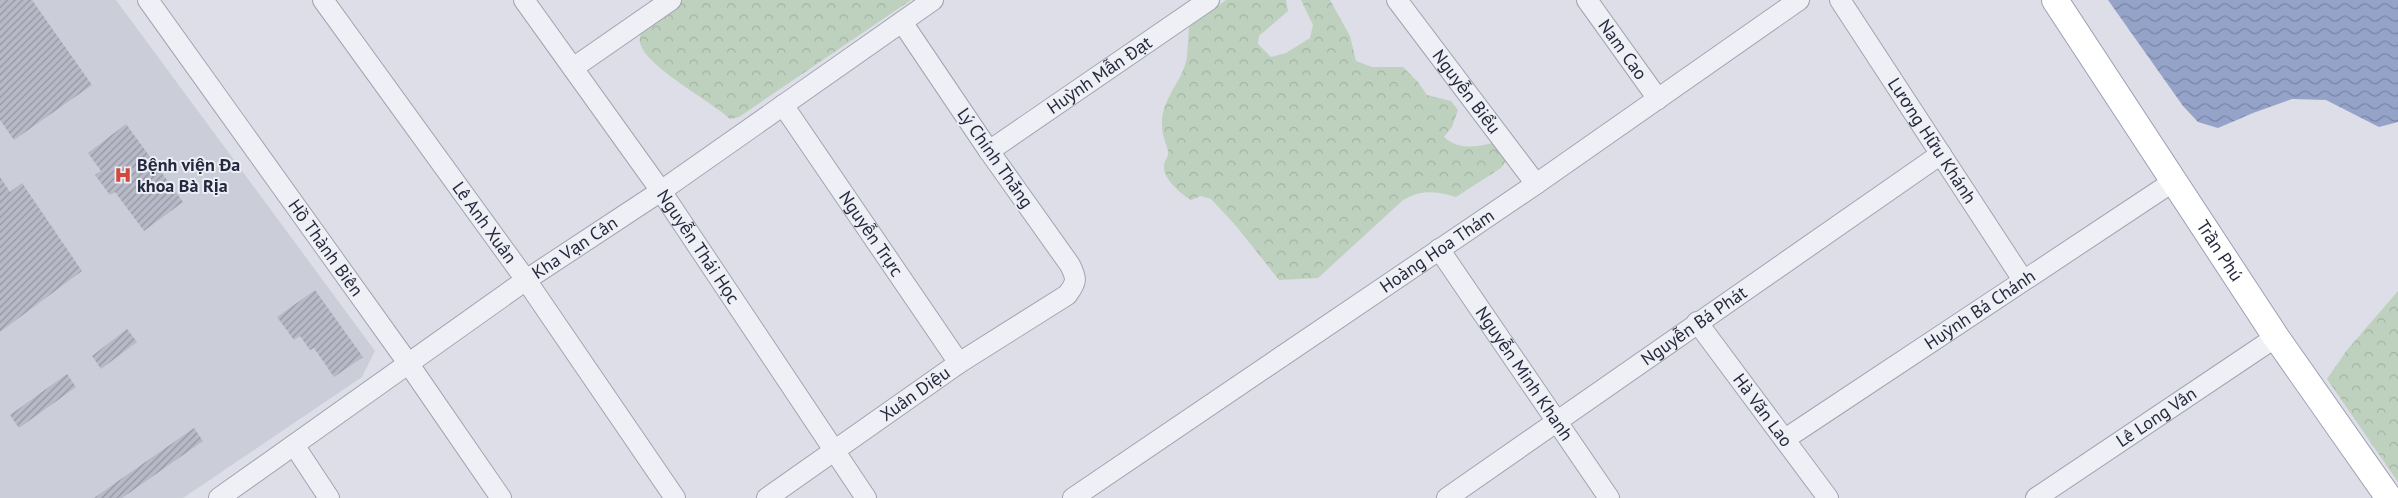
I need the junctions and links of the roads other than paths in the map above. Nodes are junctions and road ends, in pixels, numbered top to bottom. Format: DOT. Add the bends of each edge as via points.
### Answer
graph roads {
  1 [pos="148,0"];
  2 [pos="323,0"];
  3 [pos="524,0"];
  4 [pos="671,0"];
  5 [pos="933,0"];
  6 [pos="1209,0"];
  7 [pos="1397,0"];
  8 [pos="1587,0"];
  9 [pos="1799,0"];
  10 [pos="1840,0"];
  11 [pos="2055,0"];
  12 [pos="902,22"];
  13 [pos="573,68"];
  14 [pos="1658,99"];
  15 [pos="783,105"];
  16 [pos="989,151"];
  17 [pos="1941,154"];
  18 [pos="2174,181"];
  19 [pos="1536,184"];
  20 [pos="661,191"];
  21 [pos="1439,249"];
  22 [pos="526,280"];
  23 [pos="2024,280"];
  24 [pos="1067,295"];
  25 [pos="1697,322"];
  26 [pos="2276,337"];
  27 [pos="408,363"];
  28 [pos="959,363"];
  29 [pos="1555,422"];
  30 [pos="1785,439"];
  31 [pos="294,446"];
  32 [pos="834,451"];
  33 [pos="1098,491"];
  34 [pos="219,498"];
  35 [pos="329,498"];
  36 [pos="501,498"];
  37 [pos="675,498"];
  38 [pos="767,498"];
  39 [pos="866,498"];
  40 [pos="1072,498"];
  41 [pos="1447,498"];
  42 [pos="1609,498"];
  43 [pos="1828,498"];
  44 [pos="2036,498"];
  45 [pos="2389,498"];
  1 -- 27 [label="street, Hồ Thành Biên"];
  2 -- 22 [label="street, Lê Anh Xuân"];
  3 -- 13 [label="street, Nguyễn Thái Học"];
  4 -- 13 [label="street"];
  5 -- 12 [label="street, Kha Vạn Cân"];
  6 -- 16 [label="street, Huỳnh Mẫn Đạt"];
  7 -- 19 [label="street, Nguyễn Biểu"];
  8 -- 14 [label="street, Nam Cao"];
  9 -- 14 [label="street, Hoàng Hoa Thám"];
  10 -- 17 [label="street, Lương Hữu Khánh"];
  11 -- 18 [label="main road, Trần Phú"];
  12 -- 15 [label="street, Kha Vạn Cân"];
  12 -- 16 [label="street, Lý Chính Thắng"];
  13 -- 20 [label="street, Nguyễn Thái Học"];
  14 -- 19 [label="street, Hoàng Hoa Thám"];
  15 -- 20 [label="street, Kha Vạn Cân"];
  15 -- 28 [label="street, Nguyễn Trực"];
  16 -- 24 [label="street, Lý Chính Thắng" via="1070,265 1076,277"];
  17 -- 23 [label="street, Lương Hữu Khánh"];
  17 -- 25 [label="street, Nguyễn Bá Phát"];
  18 -- 23 [label="street, Huỳnh Bá Chánh"];
  18 -- 26 [label="main road, Trần Phú"];
  19 -- 21 [label="street, Hoàng Hoa Thám"];
  20 -- 22 [label="street, Kha Vạn Cân"];
  20 -- 32 [label="street, Nguyễn Thái Học"];
  21 -- 29 [label="street, Nguyễn Minh Khanh"];
  21 -- 33 [label="street, Hoàng Hoa Thám"];
  22 -- 27 [label="street, Kha Vạn Cân"];
  22 -- 37 [label="street, Lê Anh Xuân"];
  23 -- 30 [label="street, Huỳnh Bá Chánh"];
  24 -- 28 [label="street, Xuân Diệu"];
  25 -- 29 [label="street, Nguyễn Bá Phát"];
  25 -- 30 [label="street, Hà Văn Lao"];
  26 -- 44 [label="street, Lê Long Vân"];
  26 -- 45 [label="main road, Trần Phú"];
  27 -- 31 [label="street, Kha Vạn Cân"];
  27 -- 36 [label="street, Hồ Thành Biên"];
  28 -- 32 [label="street, Xuân Diệu"];
  29 -- 41 [label="street, Nguyễn Bá Phát"];
  29 -- 42 [label="street, Nguyễn Minh Khanh"];
  30 -- 43 [label="street, Hà Văn Lao"];
  31 -- 34 [label="street, Kha Vạn Cân"];
  31 -- 35 [label="street"];
  32 -- 38 [label="street, Xuân Diệu"];
  32 -- 39 [label="street, Nguyễn Thái Học"];
  33 -- 40 [label="street, Hoàng Hoa Thám"];
}
